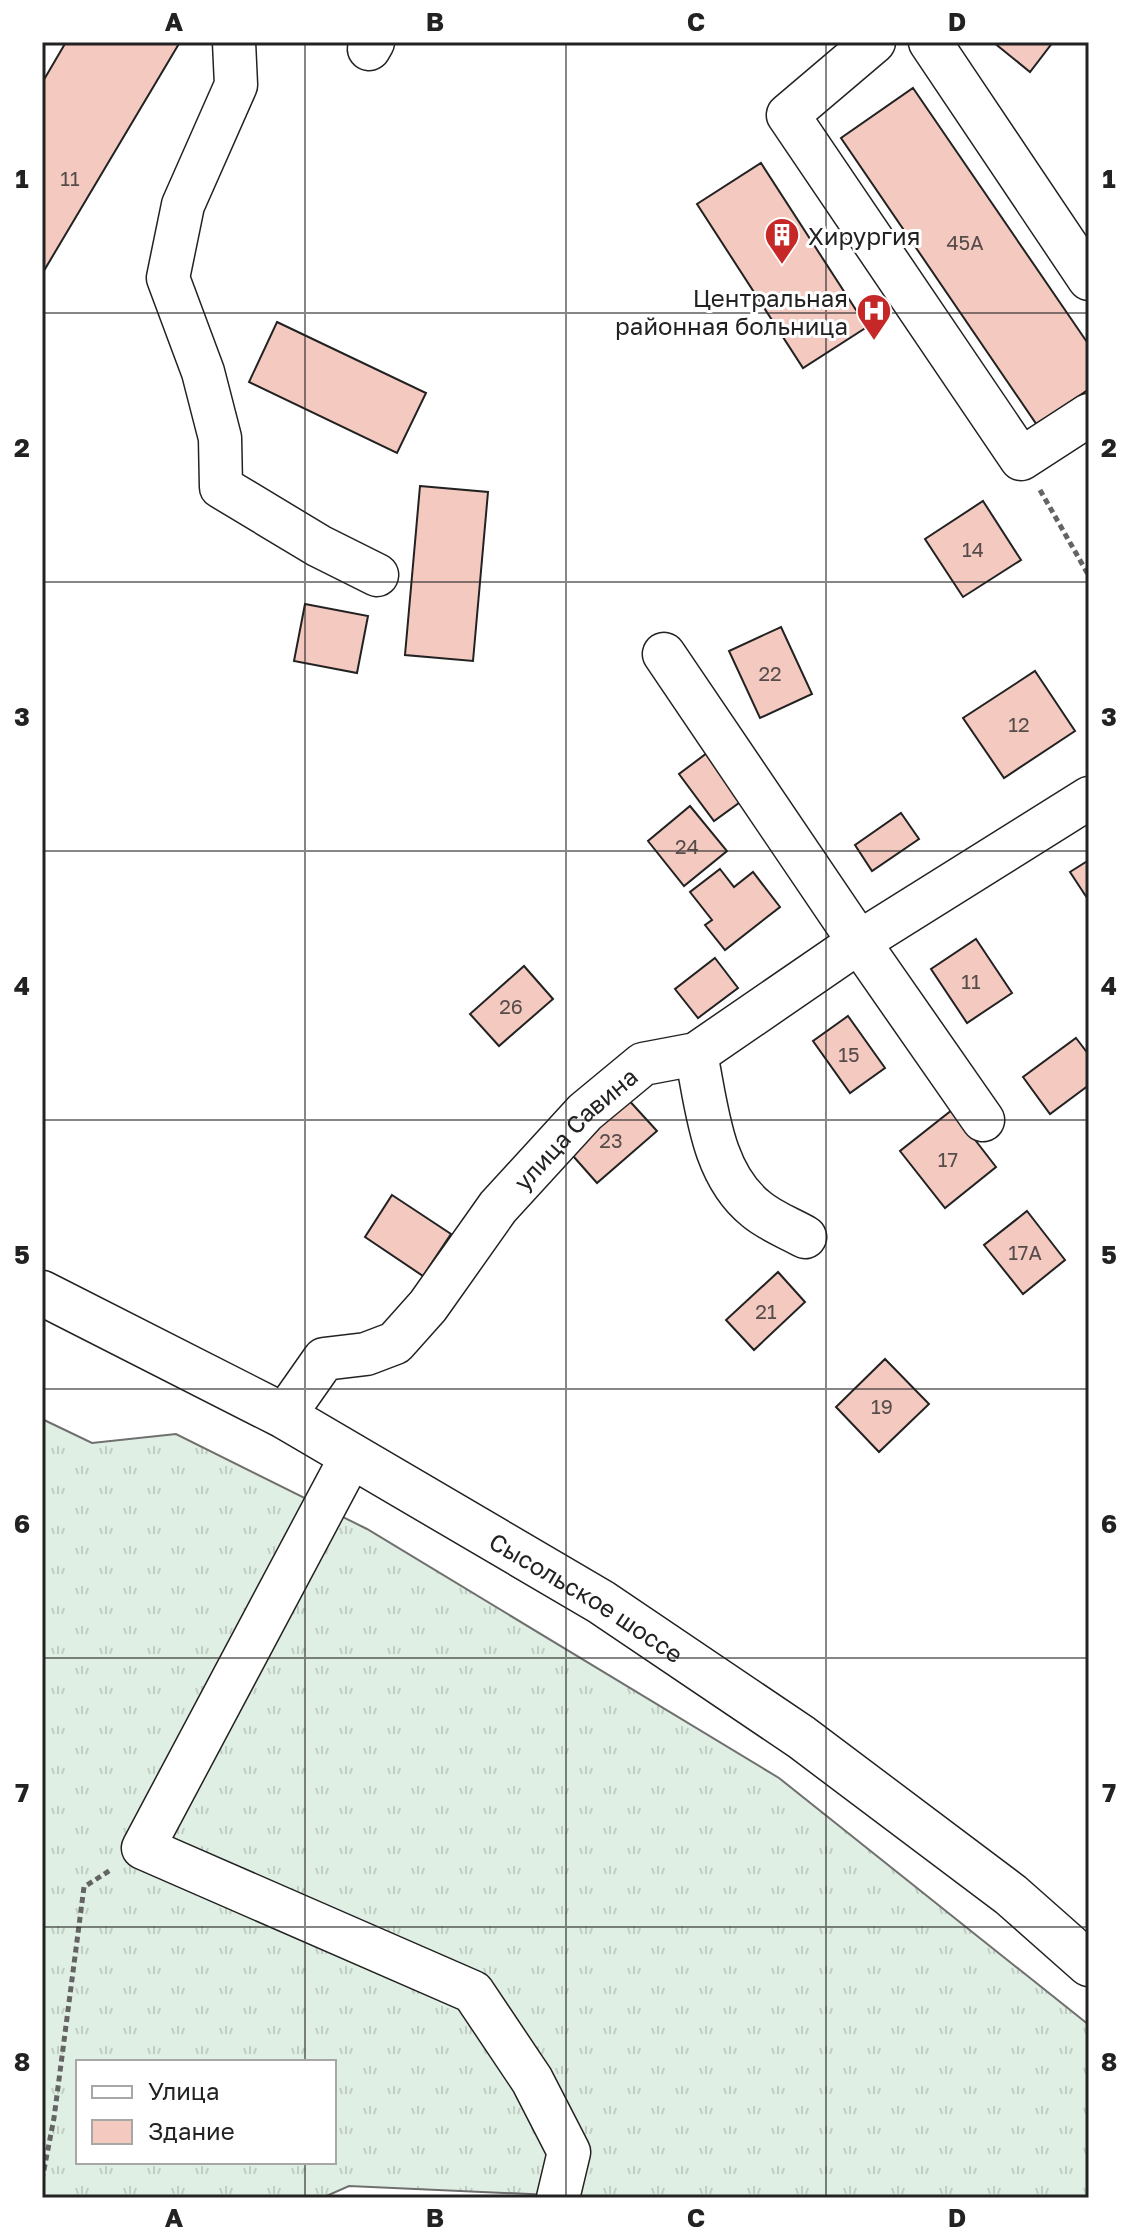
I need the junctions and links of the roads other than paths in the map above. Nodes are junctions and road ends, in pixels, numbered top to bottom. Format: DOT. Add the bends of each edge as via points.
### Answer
graph roads {
  1 [pos="234,42"];
  2 [pos="874,42"];
  3 [pos="930,42"];
  4 [pos="1087,272"];
  5 [pos="1089,415"];
  6 [pos="377,575"];
  7 [pos="664,654"];
  8 [pos="1089,798"];
  9 [pos="859,942"];
  10 [pos="696,1054"];
  11 [pos="983,1120"];
  12 [pos="805,1237"];
  13 [pos="42,1293"];
  14 [pos="284,1416"];
  15 [pos="352,1455"];
  16 [pos="1089,1964"];
  17 [pos="558,2198"];
  1 -- 6 [label="street" via="236,85 183,205 168,278 203,372 220,438 221,487"];
  2 -- 5 [label="street" via="788,115 1021,459"];
  3 -- 4 [label="street"];
  7 -- 9 [label="street"];
  8 -- 9 [label="street, улица Савина"];
  9 -- 10 [label="street, улица Савина"];
  9 -- 11 [label="street"];
  10 -- 12 [label="street" via="714,1141 739,1193 757,1211"];
  10 -- 14 [label="street, улица Савина" via="643,1064 585,1112 498,1207 395,1343 366,1354 324,1359"];
  13 -- 14 [label="highway, Сысольское шоссе"];
  14 -- 15 [label="highway, Сысольское шоссе"];
  15 -- 16 [label="highway, Сысольское шоссе" via="601,1602 801,1737 1011,1895"];
  15 -- 17 [label="street" via="143,1848 473,1992 532,2080 569,2152"];
}
